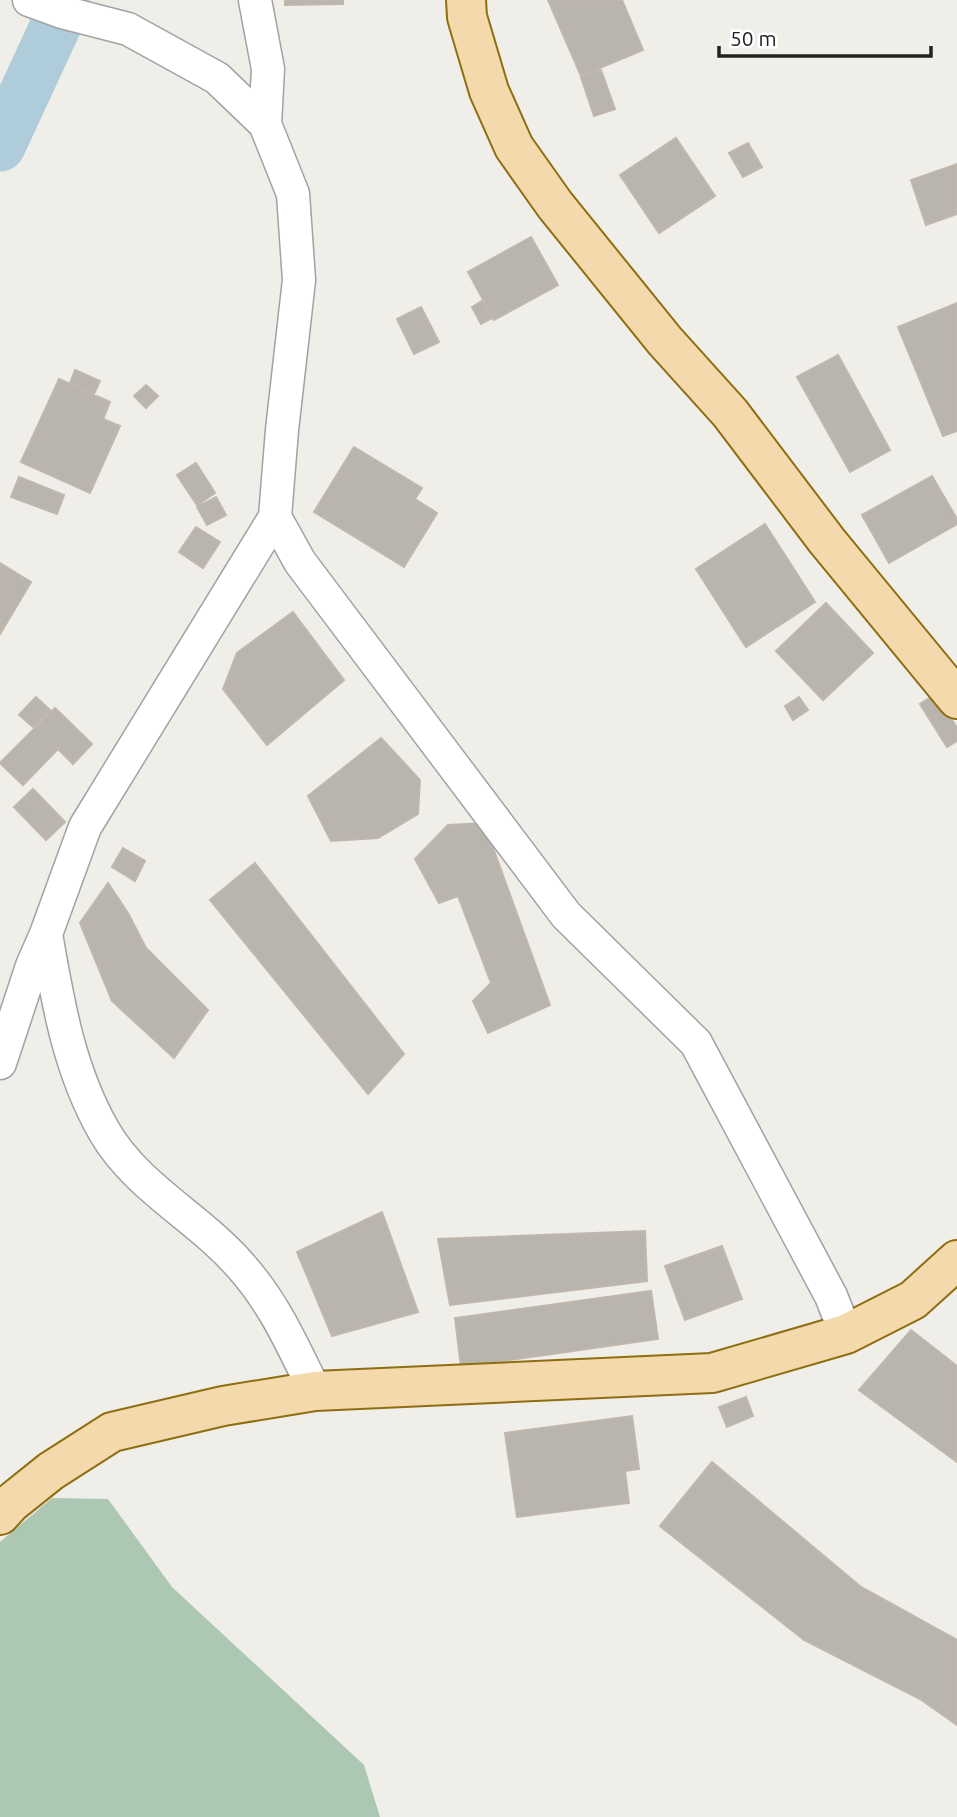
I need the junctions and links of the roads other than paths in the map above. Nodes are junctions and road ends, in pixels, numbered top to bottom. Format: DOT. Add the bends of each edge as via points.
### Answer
graph roads {
  1 [pos="29,0"];
  2 [pos="256,0"];
  3 [pos="466,0"];
  4 [pos="265,124"];
  5 [pos="275,517"];
  6 [pos="957,699"];
  7 [pos="46,934"];
  8 [pos="0,1063"];
  9 [pos="957,1260"];
  10 [pos="846,1334"];
  11 [pos="316,1391"];
  12 [pos="0,1516"];
  1 -- 4 [label="street" via="128,29 217,78"];
  2 -- 4 [label="street" via="268,69"];
  3 -- 6 [label="main road" via="489,91 514,147 555,205 730,413 827,541"];
  4 -- 5 [label="street" via="293,194 299,280"];
  5 -- 7 [label="street" via="85,827"];
  5 -- 10 [label="street" via="300,562 566,915 696,1043 831,1296"];
  7 -- 8 [label="street"];
  7 -- 11 [label="street" via="63,1030 77,1077 105,1133 139,1175 239,1263 275,1309"];
  9 -- 10 [label="main road" via="913,1300"];
  10 -- 11 [label="main road" via="712,1373"];
  11 -- 12 [label="main road" via="223,1406 112,1432 51,1471"];
}
